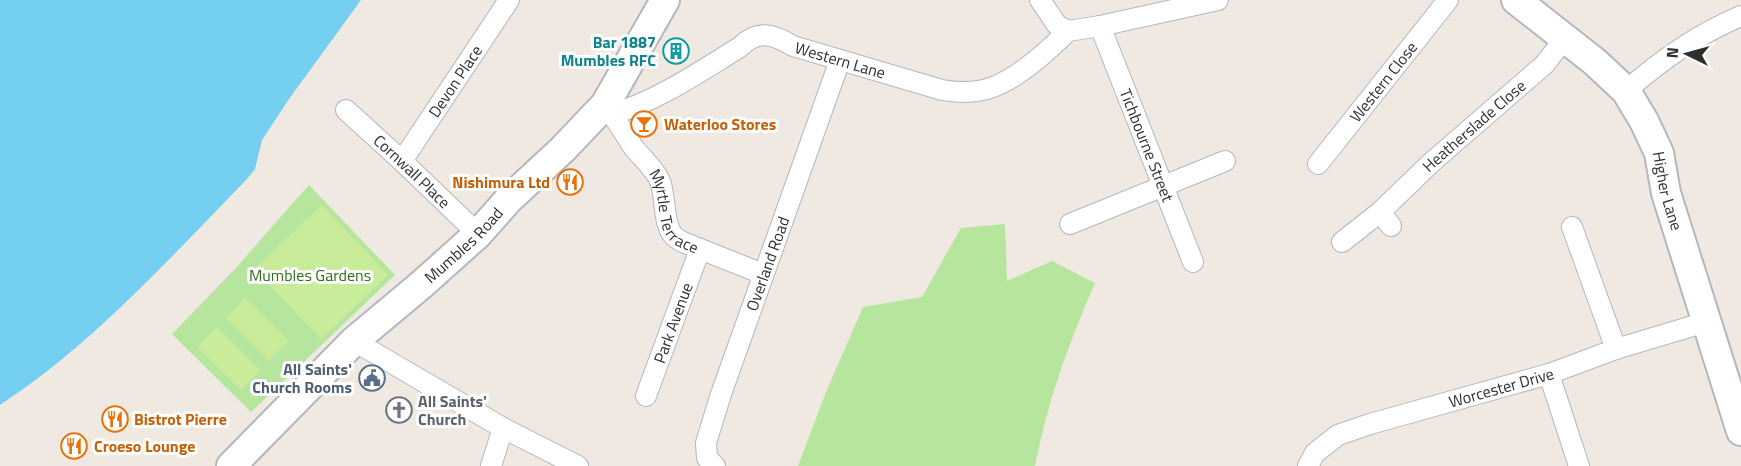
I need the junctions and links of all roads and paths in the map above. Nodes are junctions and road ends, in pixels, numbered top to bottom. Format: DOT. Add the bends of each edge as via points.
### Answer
graph roads {
  1 [pos="509,0"];
  2 [pos="665,0"];
  3 [pos="1040,0"];
  4 [pos="1218,0"];
  5 [pos="1448,0"];
  6 [pos="1516,0"];
  7 [pos="1741,16"];
  8 [pos="1100,26"];
  9 [pos="1068,31"];
  10 [pos="1564,39"];
  11 [pos="840,60"];
  12 [pos="1626,91"];
  13 [pos="609,109"];
  14 [pos="346,111"];
  15 [pos="402,161"];
  16 [pos="1224,161"];
  17 [pos="1318,164"];
  18 [pos="1162,187"];
  19 [pos="1070,224"];
  20 [pos="1572,227"];
  21 [pos="478,234"];
  22 [pos="1342,242"];
  23 [pos="700,249"];
  24 [pos="1192,262"];
  25 [pos="763,274"];
  26 [pos="1706,322"];
  27 [pos="354,341"];
  28 [pos="1616,349"];
  29 [pos="1549,374"];
  30 [pos="646,396"];
  31 [pos="503,428"];
  32 [pos="1741,431"];
  33 [pos="231,466"];
  34 [pos="491,466"];
  35 [pos="578,466"];
  36 [pos="716,466"];
  37 [pos="1308,466"];
  38 [pos="1579,466"];
  1 -- 15 [label="street, Devon Place"];
  2 -- 13 [label="main road, Mumbles Road"];
  3 -- 9 [label="street" via="1057,25"];
  4 -- 8 [label="street"];
  5 -- 17 [label="street, Western Close"];
  6 -- 10 [label="main road, Higher Lane"];
  7 -- 12 [label="street" via="1696,38"];
  8 -- 9 [label="street"];
  8 -- 18 [label="street, Tichbourne Street"];
  9 -- 11 [label="street, Western Lane" via="1013,77 973,92 942,90"];
  10 -- 12 [label="main road, Higher Lane"];
  10 -- 22 [label="street, Heatherslade Close" via="1545,64 1432,162 1385,219"];
  11 -- 13 [label="street, Western Lane" via="793,46 777,36 759,35 637,107"];
  11 -- 25 [label="street, Overland Road"];
  12 -- 26 [label="main road, Higher Lane" via="1659,153 1666,193"];
  13 -- 21 [label="main road, Mumbles Road" via="508,200"];
  13 -- 23 [label="street, Myrtle Terrace" via="659,180 673,236"];
  14 -- 15 [label="street, Cornwall Place"];
  15 -- 21 [label="street, Cornwall Place"];
  16 -- 18 [label="street"];
  18 -- 19 [label="street"];
  18 -- 24 [label="street, Tichbourne Street"];
  20 -- 28 [label="street"];
  21 -- 27 [label="main road, Mumbles Road"];
  23 -- 25 [label="street, Myrtle Terrace"];
  23 -- 30 [label="street, Park Avenue"];
  25 -- 36 [label="street, Overland Road" via="706,443 707,458"];
  26 -- 28 [label="street, Worcester Drive"];
  26 -- 32 [label="main road, Higher Lane"];
  27 -- 31 [label="street"];
  27 -- 33 [label="main road, Mumbles Road"];
  28 -- 29 [label="street, Worcester Drive"];
  29 -- 37 [label="street, Worcester Drive" via="1338,435 1315,453"];
  29 -- 38 [label="street"];
  31 -- 34 [label="street"];
  31 -- 35 [label="street"];
}
